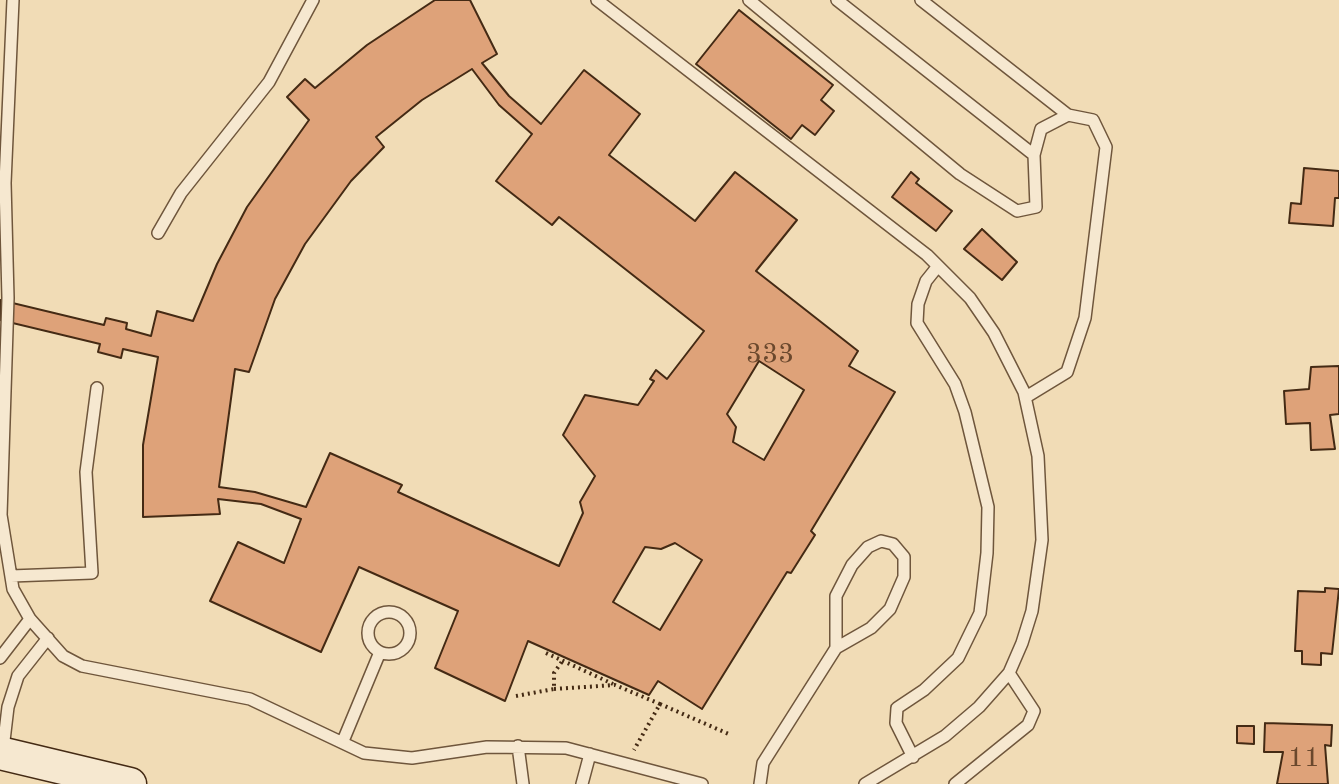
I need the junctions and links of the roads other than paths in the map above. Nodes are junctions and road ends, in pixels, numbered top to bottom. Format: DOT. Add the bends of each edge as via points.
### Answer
graph roads {
  1 [pos="13,0"];
  2 [pos="313,0"];
  3 [pos="597,0"];
  4 [pos="749,0"];
  5 [pos="837,0"];
  6 [pos="921,0"];
  7 [pos="6,36"];
  8 [pos="5,64"];
  9 [pos="1068,115"];
  10 [pos="1034,155"];
  11 [pos="158,233"];
  12 [pos="3,247"];
  13 [pos="938,266"];
  14 [pos="3,355"];
  15 [pos="97,388"];
  16 [pos="1026,397"];
  17 [pos="11,576"];
  18 [pos="30,619"];
  19 [pos="48,638"];
  20 [pos="836,648"];
  21 [pos="380,652"];
  22 [pos="0,658"];
  23 [pos="1009,673"];
  24 [pos="343,741"];
  25 [pos="518,746"];
  26 [pos="2,753"];
  27 [pos="590,754"];
  28 [pos="913,757"];
  29 [pos="130,784"];
  30 [pos="523,784"];
  31 [pos="582,784"];
  32 [pos="702,784"];
  33 [pos="760,784"];
  34 [pos="865,784"];
  35 [pos="955,784"];
  1 -- 7 [label="lane"];
  2 -- 11 [label="lane" via="269,82 181,193"];
  3 -- 13 [label="lane"];
  4 -- 10 [label="lane" via="960,174 1017,211 1036,207"];
  5 -- 10 [label="lane"];
  6 -- 9 [label="lane"];
  7 -- 8 [label="lane"];
  8 -- 12 [label="lane"];
  9 -- 10 [label="lane" via="1041,129"];
  9 -- 16 [label="lane" via="1093,120 1106,147 1085,318 1067,372"];
  12 -- 14 [label="lane"];
  13 -- 16 [label="lane" via="970,298 994,333"];
  13 -- 28 [label="lane" via="926,281 917,323 955,384 965,412 988,507 987,553 980,613 958,658 897,708 896,723"];
  14 -- 17 [label="lane" via="1,515"];
  15 -- 17 [label="lane" via="86,472 92,573"];
  16 -- 23 [label="lane" via="1038,456 1042,540 1032,611"];
  17 -- 18 [label="lane"];
  18 -- 19 [label="lane"];
  18 -- 22 [label="lane"];
  19 -- 24 [label="lane" via="63,656 82,666 250,699"];
  19 -- 26 [label="lane" via="18,676"];
  20 -- 20 [label="lane" via="836,596 852,565 868,547 881,541 893,544 904,557 904,577 890,609 871,628"];
  20 -- 33 [label="lane" via="763,763"];
  21 -- 24 [label="lane"];
  23 -- 28 [label="lane" via="979,707"];
  23 -- 35 [label="lane" via="1034,711 1028,725"];
  24 -- 25 [label="lane" via="364,753 393,758"];
  25 -- 27 [label="lane"];
  25 -- 30 [label="lane"];
  26 -- 29 [label="main road"];
  27 -- 31 [label="lane"];
  27 -- 32 [label="lane"];
  28 -- 34 [label="lane"];
}
